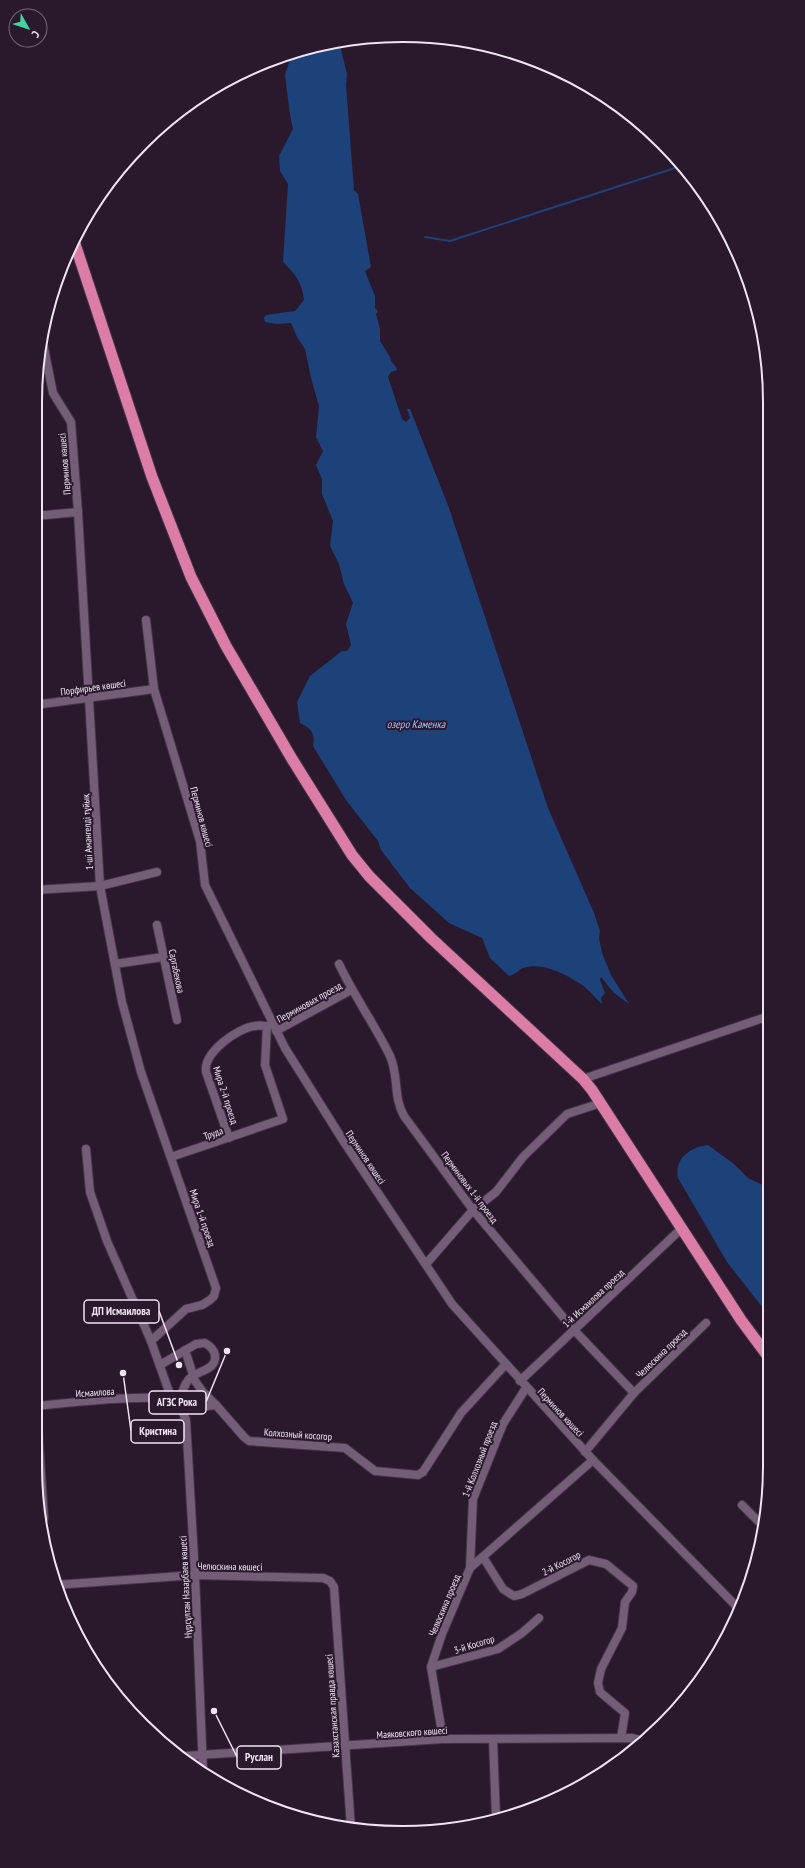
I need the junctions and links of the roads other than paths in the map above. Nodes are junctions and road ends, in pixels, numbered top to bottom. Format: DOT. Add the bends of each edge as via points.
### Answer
graph roads {
  1 [pos="76,249"];
  2 [pos="45,354"];
  3 [pos="78,512"];
  4 [pos="42,515"];
  5 [pos="83,587"];
  6 [pos="146,620"];
  7 [pos="154,689"];
  8 [pos="89,698"];
  9 [pos="42,704"];
  10 [pos="157,872"];
  11 [pos="100,886"];
  12 [pos="42,890"];
  13 [pos="157,925"];
  14 [pos="163,957"];
  15 [pos="115,964"];
  16 [pos="339,964"];
  17 [pos="351,990"];
  18 [pos="763,1018"];
  19 [pos="177,1020"];
  20 [pos="272,1027"];
  21 [pos="141,1072"];
  22 [pos="583,1079"];
  23 [pos="601,1103"];
  24 [pos="229,1138"];
  25 [pos="86,1149"];
  26 [pos="171,1157"];
  27 [pos="473,1210"];
  28 [pos="681,1229"];
  29 [pos="426,1264"];
  30 [pos="706,1323"];
  31 [pos="574,1330"];
  32 [pos="151,1341"];
  33 [pos="185,1350"];
  34 [pos="763,1350"];
  35 [pos="160,1365"];
  36 [pos="505,1365"];
  37 [pos="192,1375"];
  38 [pos="520,1381"];
  39 [pos="526,1388"];
  40 [pos="634,1393"];
  41 [pos="216,1404"];
  42 [pos="177,1405"];
  43 [pos="42,1406"];
  44 [pos="585,1452"];
  45 [pos="593,1460"];
  46 [pos="742,1505"];
  47 [pos="759,1522"];
  48 [pos="483,1558"];
  49 [pos="470,1568"];
  50 [pos="195,1576"];
  51 [pos="332,1583"];
  52 [pos="62,1585"];
  53 [pos="735,1605"];
  54 [pos="539,1618"];
  55 [pos="431,1667"];
  56 [pos="621,1738"];
  57 [pos="443,1739"];
  58 [pos="493,1739"];
  59 [pos="635,1741"];
  60 [pos="344,1746"];
  61 [pos="202,1755"];
  62 [pos="189,1756"];
  63 [pos="203,1765"];
  64 [pos="496,1814"];
  65 [pos="351,1822"];
  1 -- 22 [label="highway" via="152,477 191,577 226,646 292,759 352,855 369,876 431,938"];
  2 -- 3 [label="street, Перминов көшесі" via="53,393 71,422"];
  3 -- 4 [label="street"];
  3 -- 5 [label="street, Перминов көшесі"];
  5 -- 8 [label="street, 1-ші Амангелді тұйық"];
  6 -- 7 [label="street, Перминов көшесі"];
  7 -- 8 [label="street, Порфирьев көшесі"];
  7 -- 20 [label="street, Перминов көшесі" via="198,833 206,890"];
  8 -- 9 [label="street, Порфирьев көшесі"];
  8 -- 11 [label="street, 1-ші Амангелді тұйық"];
  10 -- 11 [label="street"];
  11 -- 12 [label="street"];
  11 -- 15 [label="street, 1-ші Амангелді тұйық"];
  13 -- 14 [label="street, Саргабекова"];
  14 -- 15 [label="street"];
  14 -- 19 [label="street, Саргабекова"];
  15 -- 21 [label="street, 1-ші Амангелді тұйық" via="122,1002"];
  16 -- 17 [label="street, Перминовых 1-й проезд"];
  17 -- 20 [label="street, Перминовых проезд"];
  17 -- 27 [label="street, Перминовых 1-й проезд" via="395,1069 401,1110"];
  18 -- 22 [label="street"];
  20 -- 24 [label="street, Труда" via="265,1065 283,1119"];
  20 -- 24 [label="street, Мира 2-й проезд" via="254,1026 234,1034 214,1051 206,1063 206,1072"];
  20 -- 29 [label="street, Перминов көшесі" via="344,1142"];
  21 -- 26 [label="street, Мира 1-й проезд"];
  22 -- 23 [label="highway"];
  23 -- 27 [label="street" via="567,1114 522,1157 496,1192"];
  23 -- 28 [label="highway"];
  24 -- 26 [label="street, Труда"];
  25 -- 32 [label="street, Нұрсұлтан Назарбаев көшесі" via="92,1199 107,1241"];
  26 -- 32 [label="street, Мира 1-й проезд" via="216,1291 208,1302 186,1309"];
  27 -- 29 [label="street"];
  27 -- 31 [label="street, Перминовых 1-й проезд"];
  28 -- 31 [label="street, 1-й Исмаилова проезд"];
  28 -- 34 [label="highway"];
  29 -- 36 [label="street, Перминов көшесі" via="452,1304"];
  30 -- 40 [label="street, Челюскина проезд"];
  31 -- 38 [label="street, 1-й Исмаилова проезд"];
  31 -- 40 [label="street, Перминовых 1-й проезд"];
  32 -- 35 [label="street, Нұрсұлтан Назарбаев көшесі"];
  33 -- 35 [label="street"];
  33 -- 37 [label="street"];
  33 -- 37 [label="street" via="196,1344 205,1344 210,1346 215,1354 210,1367"];
  35 -- 42 [label="street, Нұрсұлтан Назарбаев көшесі"];
  36 -- 38 [label="street, Перминов көшесі"];
  36 -- 41 [label="street, Колхозный косогор" via="461,1413 420,1475 374,1471 345,1448 250,1441"];
  37 -- 41 [label="street, Колхозный косогор" via="198,1387"];
  37 -- 42 [label="street"];
  38 -- 39 [label="street, Перминов көшесі"];
  39 -- 44 [label="street, Перминов көшесі"];
  39 -- 49 [label="street, 1-й Колхозный проезд" via="502,1424 473,1499"];
  40 -- 44 [label="street, Челюскина проезд"];
  41 -- 42 [label="street"];
  42 -- 43 [label="street, Исмаилова" via="152,1398"];
  42 -- 50 [label="street, Нұрсұлтан Назарбаев көшесі" via="186,1420"];
  44 -- 45 [label="street, Перминов көшесі"];
  45 -- 48 [label="street, Челюскина проезд"];
  45 -- 53 [label="street, Перминов көшесі"];
  46 -- 47 [label="street"];
  48 -- 49 [label="street, Челюскина проезд"];
  48 -- 56 [label="street, 2-й Косогор" via="503,1589 514,1596 556,1578 582,1562 592,1560 606,1564 633,1586 625,1602 622,1628 601,1669 598,1683 600,1692 625,1713"];
  49 -- 55 [label="street, Челюскина проезд"];
  50 -- 51 [label="street, Челюскина көшесі" via="324,1578"];
  50 -- 52 [label="street, Челюскина көшесі"];
  50 -- 61 [label="street, Нұрсұлтан Назарбаев көшесі"];
  51 -- 60 [label="street, Казахстанская правда көшесі"];
  54 -- 55 [label="street, 3-й Косогор" via="498,1649"];
  55 -- 57 [label="street, Челюскина проезд"];
  56 -- 58 [label="street, Маяковского көшесі"];
  56 -- 59 [label="street, Маяковского көшесі"];
  57 -- 58 [label="street, Маяковского көшесі"];
  57 -- 60 [label="street, Маяковского көшесі"];
  58 -- 64 [label="street"];
  60 -- 61 [label="street, Маяковского көшесі"];
  60 -- 65 [label="street, Казахстанская правда көшесі"];
  61 -- 62 [label="street, Маяковского көшесі"];
  61 -- 63 [label="street, Нұрсұлтан Назарбаев көшесі"];
}
